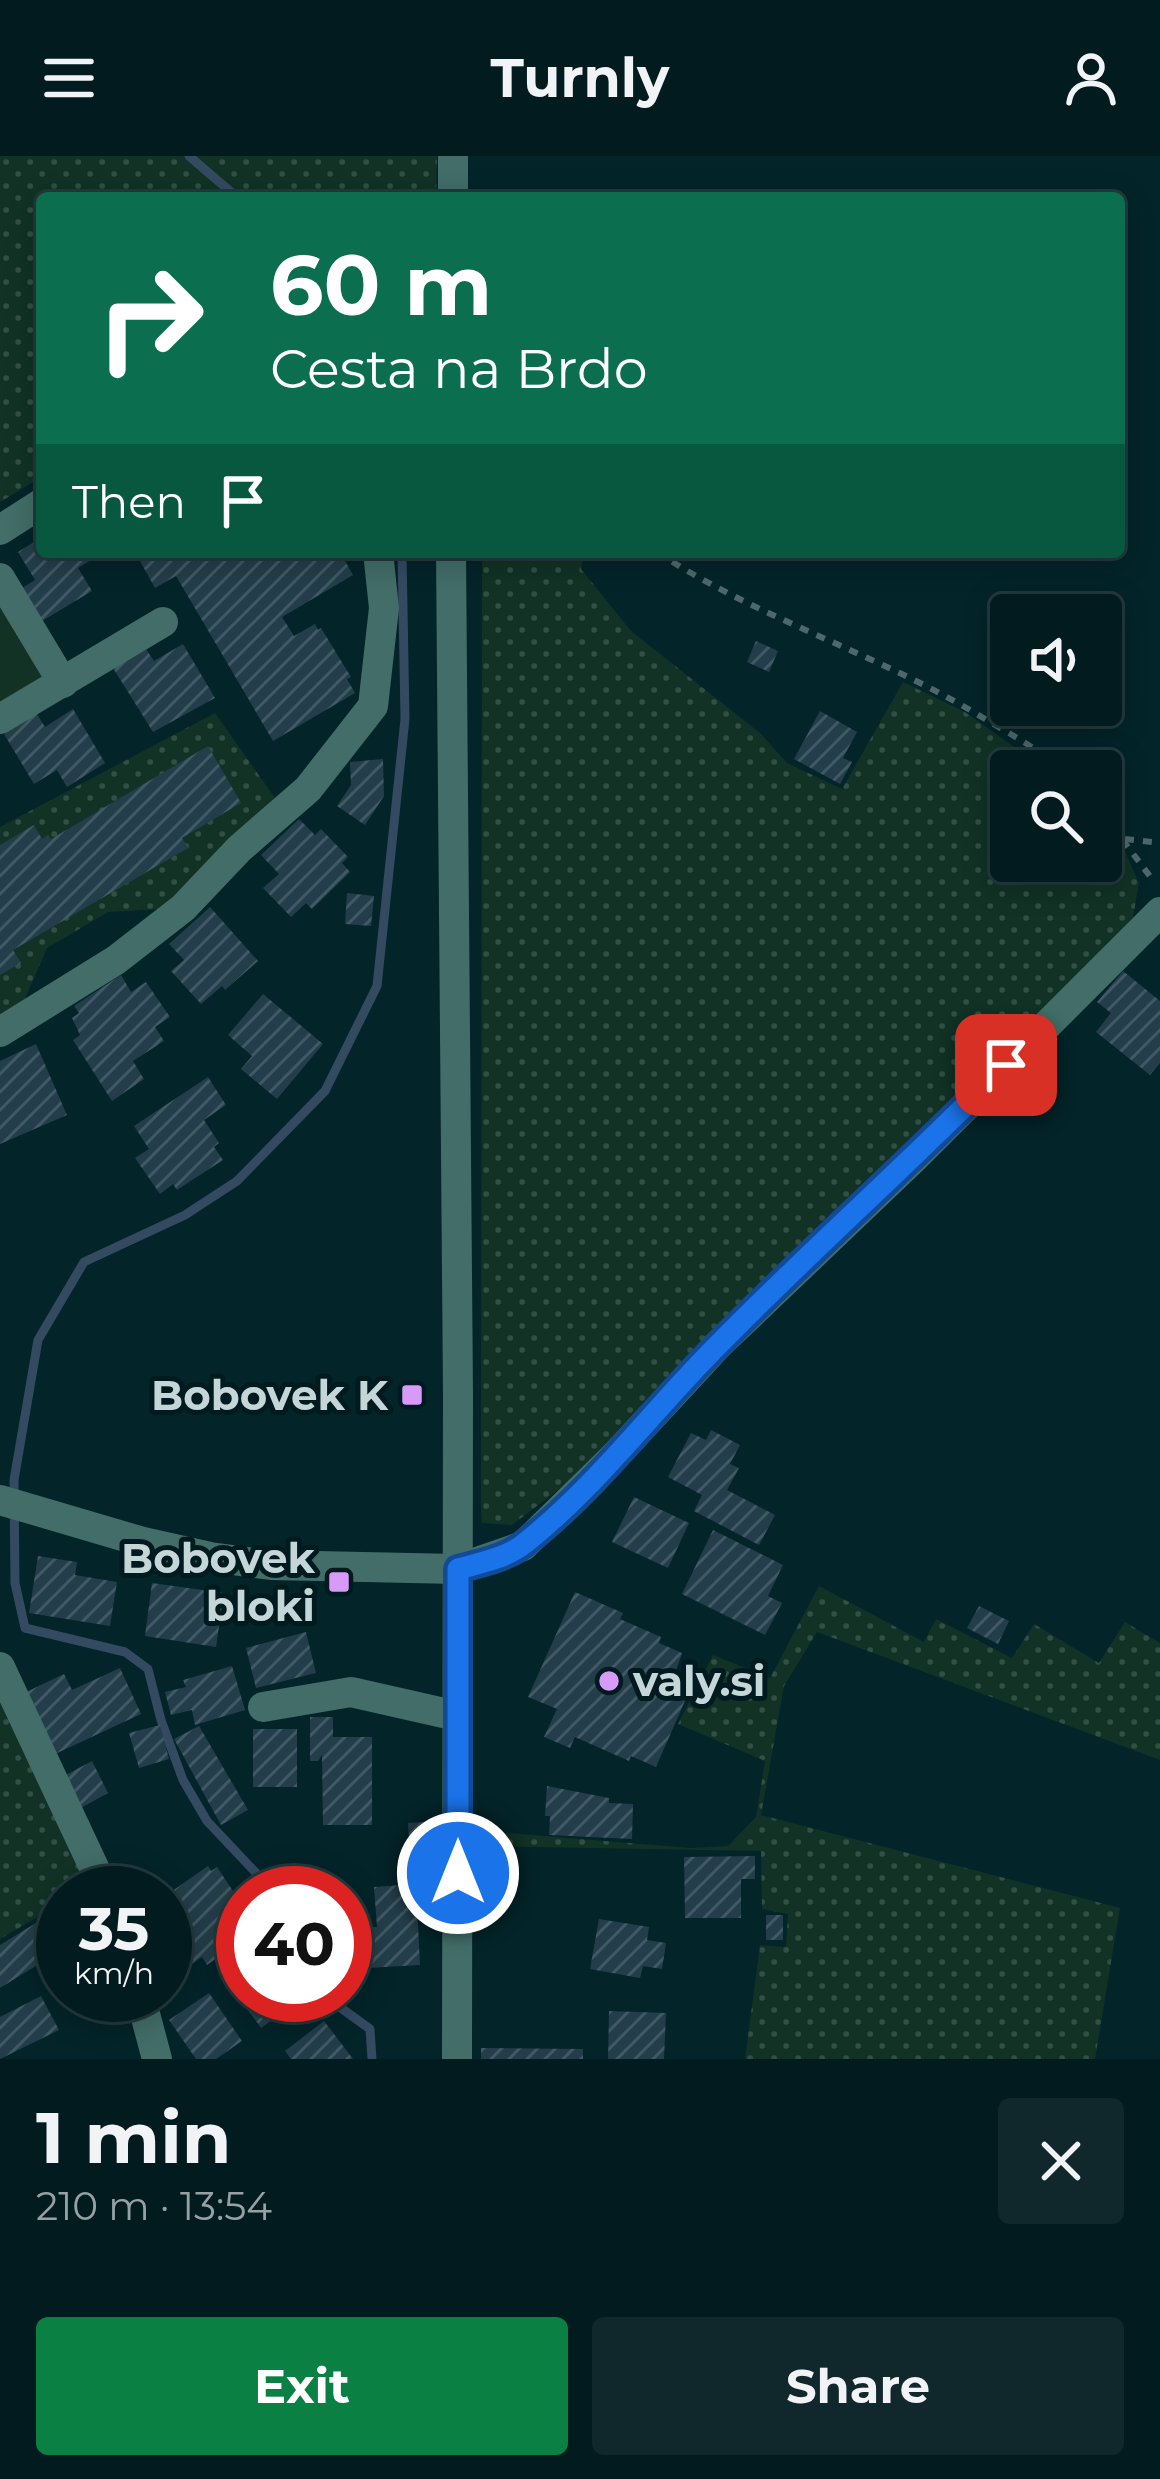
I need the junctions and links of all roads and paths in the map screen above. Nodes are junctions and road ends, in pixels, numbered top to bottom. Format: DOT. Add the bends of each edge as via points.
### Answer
graph roads {
  1 [pos="453,156"];
  2 [pos="453,192"];
  3 [pos="36,507"];
  4 [pos="0,530"];
  5 [pos="379,558"];
  6 [pos="451,558"];
  7 [pos="666,558"];
  8 [pos="0,578"];
  9 [pos="163,622"];
  10 [pos="63,683"];
  11 [pos="0,719"];
  12 [pos="1036,750"];
  13 [pos="1122,836"];
  14 [pos="1125,839"];
  15 [pos="1160,843"];
  16 [pos="1160,891"];
  17 [pos="1160,912"];
  18 [pos="0,1032"];
  19 [pos="0,1500"];
  20 [pos="458,1569"];
  21 [pos="0,1667"];
  22 [pos="263,1707"];
  23 [pos="458,1715"];
  24 [pos="93,1866"];
  25 [pos="147,2022"];
  26 [pos="157,2059"];
  27 [pos="457,2059"];
  1 -- 2 [label="street"];
  3 -- 4 [label="street"];
  5 -- 18 [label="street" via="384,608 373,706 308,789 183,908"];
  6 -- 20 [label="street"];
  7 -- 12 [label="path" via="940,692"];
  8 -- 10 [label="street"];
  9 -- 10 [label="street"];
  10 -- 11 [label="street"];
  13 -- 14 [label="path"];
  14 -- 15 [label="path"];
  14 -- 16 [label="path"];
  17 -- 20 [label="street" via="523,1546"];
  19 -- 20 [label="street" via="210,1557"];
  20 -- 23 [label="street"];
  21 -- 24 [label="street"];
  22 -- 23 [label="street" via="350,1692"];
  23 -- 27 [label="street"];
  25 -- 26 [label="street"];
}
